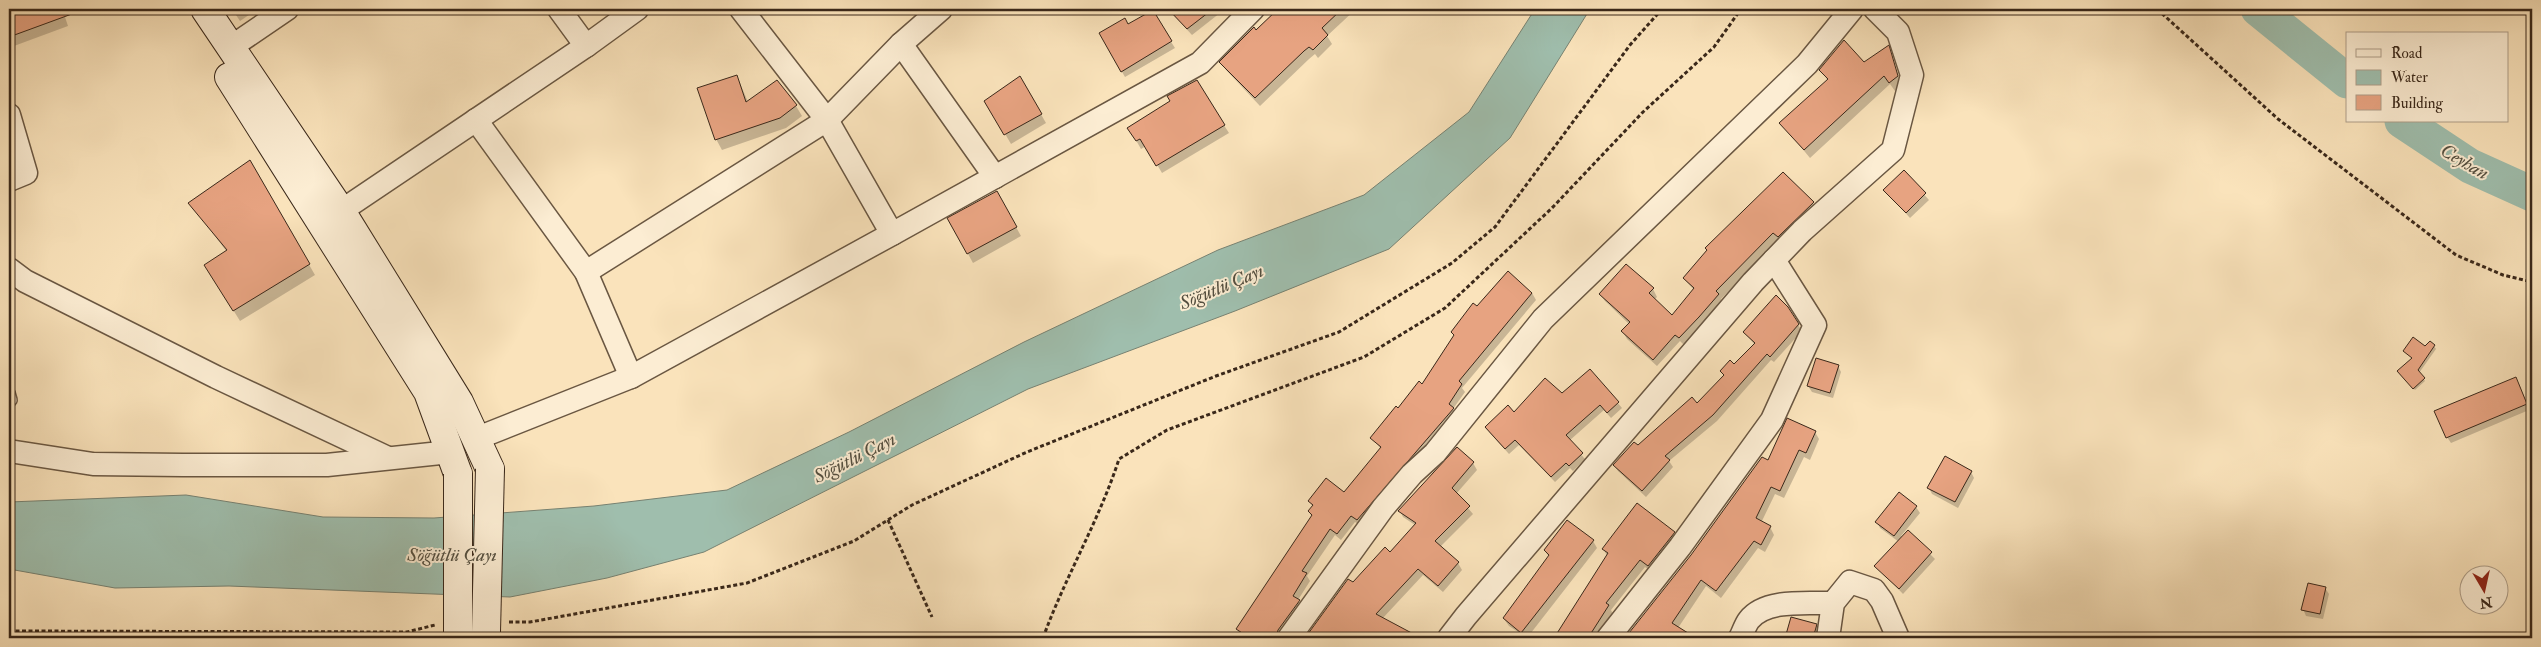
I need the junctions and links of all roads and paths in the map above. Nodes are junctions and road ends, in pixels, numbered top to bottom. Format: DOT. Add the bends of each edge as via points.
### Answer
graph roads {
  1 [pos="194,9"];
  2 [pos="205,9"];
  3 [pos="287,9"];
  4 [pos="559,9"];
  5 [pos="637,9"];
  6 [pos="741,9"];
  7 [pos="941,9"];
  8 [pos="1253,9"];
  9 [pos="1662,9"];
  10 [pos="1741,9"];
  11 [pos="1852,9"];
  12 [pos="1875,9"];
  13 [pos="2157,9"];
  14 [pos="901,44"];
  15 [pos="586,46"];
  16 [pos="231,47"];
  17 [pos="9,115"];
  18 [pos="476,120"];
  19 [pos="827,120"];
  20 [pos="16,172"];
  21 [pos="995,177"];
  22 [pos="341,211"];
  23 [pos="892,234"];
  24 [pos="1774,260"];
  25 [pos="9,269"];
  26 [pos="586,272"];
  27 [pos="2532,282"];
  28 [pos="631,377"];
  29 [pos="475,439"];
  30 [pos="9,451"];
  31 [pos="388,458"];
  32 [pos="454,463"];
  33 [pos="888,520"];
  34 [pos="1833,603"];
  35 [pos="932,617"];
  36 [pos="9,631"];
  37 [pos="448,631"];
  38 [pos="490,633"];
  39 [pos="1043,638"];
  40 [pos="1289,638"];
  41 [pos="1449,638"];
  42 [pos="1608,638"];
  43 [pos="1740,638"];
  44 [pos="1828,638"];
  45 [pos="1898,638"];
  1 -- 32 [label="street" via="233,84 428,392"];
  2 -- 16 [label="street"];
  3 -- 16 [label="street"];
  4 -- 15 [label="street"];
  5 -- 15 [label="street"];
  6 -- 19 [label="street"];
  7 -- 14 [label="street"];
  8 -- 21 [label="street" via="1200,63"];
  9 -- 33 [label="path" via="1630,44 1495,227 1452,263 1339,332 1216,376 1027,452 912,504"];
  10 -- 39 [label="path" via="1714,47 1643,112 1552,208 1445,308 1364,357 1167,430 1119,458 1111,485"];
  11 -- 40 [label="street" via="1808,64 1543,319 1435,453 1383,508"];
  12 -- 24 [label="street" via="1898,32 1912,75 1893,150"];
  13 -- 27 [label="path" via="2278,119 2456,254 2503,275"];
  14 -- 19 [label="street"];
  14 -- 21 [label="street"];
  15 -- 18 [label="street"];
  16 -- 22 [label="street"];
  17 -- 20 [label="street"];
  18 -- 22 [label="street"];
  18 -- 26 [label="street"];
  19 -- 23 [label="street"];
  19 -- 26 [label="street"];
  21 -- 23 [label="street"];
  22 -- 29 [label="street" via="459,402"];
  23 -- 28 [label="street"];
  24 -- 41 [label="street"];
  24 -- 42 [label="street" via="1815,325 1772,420 1680,547"];
  25 -- 31 [label="street" via="25,281 216,377"];
  26 -- 28 [label="street"];
  28 -- 29 [label="street"];
  29 -- 38 [label="street, bridge" via="490,469"];
  30 -- 31 [label="street" via="93,464 327,465"];
  31 -- 32 [label="street"];
  32 -- 37 [label="street, bridge"];
  33 -- 35 [label="path"];
  33 -- 38 [label="path" via="854,541 747,583 530,622"];
  34 -- 43 [label="street" via="1775,606 1762,610 1750,620"];
  34 -- 44 [label="street"];
  34 -- 45 [label="street" via="1850,582 1874,590"];
  36 -- 37 [label="path"];
}
